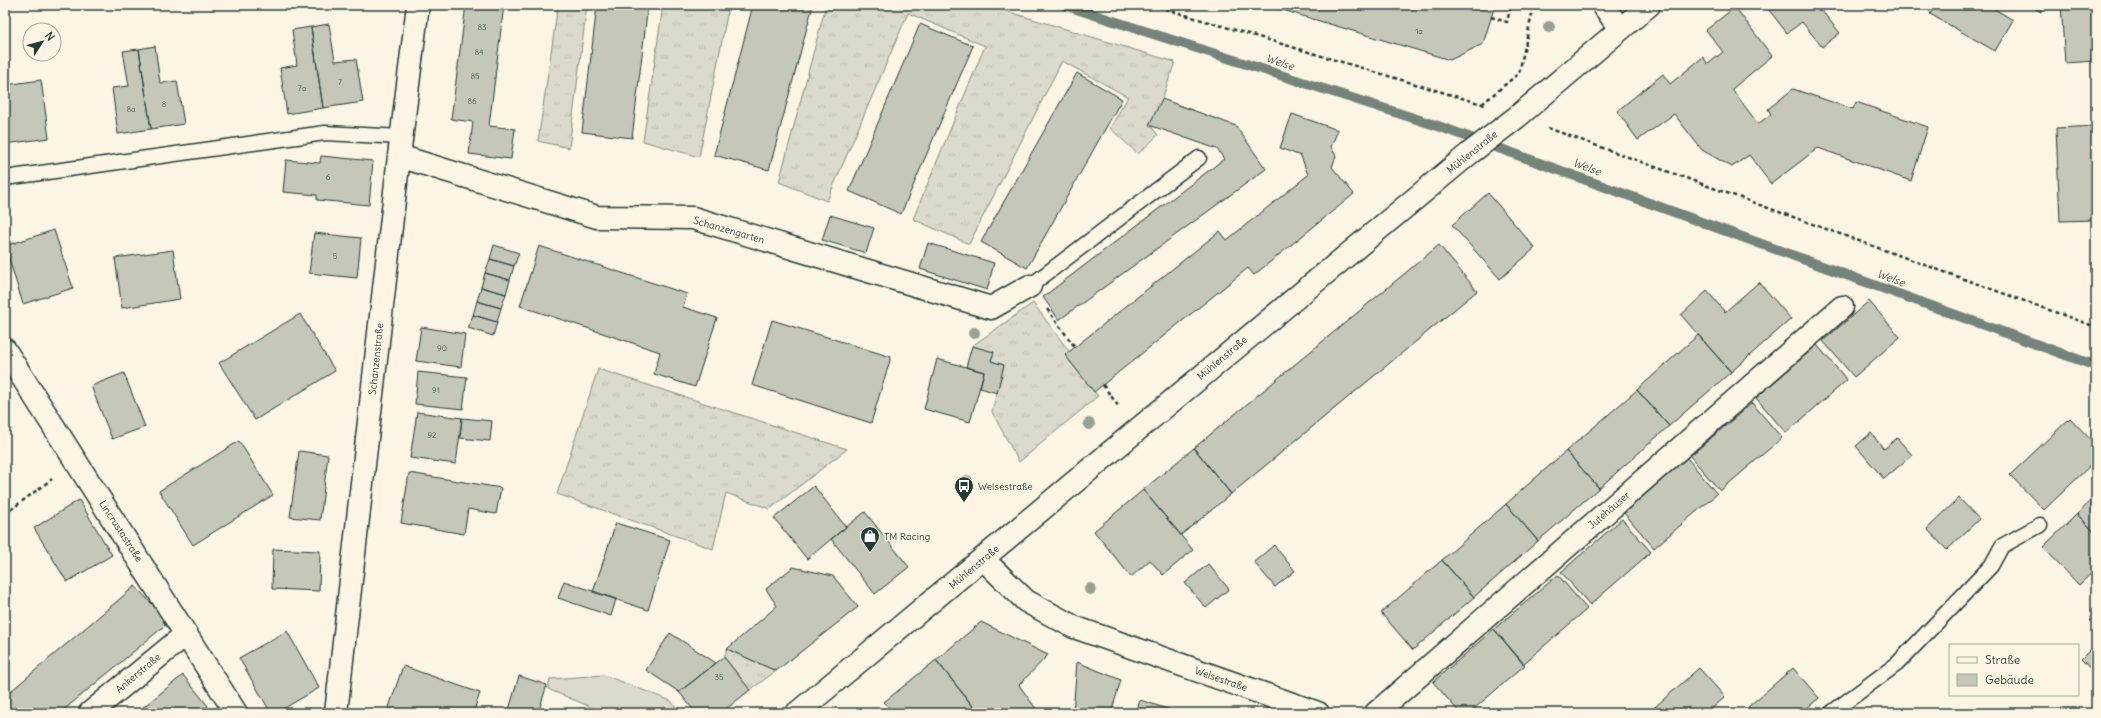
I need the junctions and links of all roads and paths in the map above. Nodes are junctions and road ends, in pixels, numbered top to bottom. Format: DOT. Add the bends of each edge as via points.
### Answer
graph roads {
  1 [pos="418,5"];
  2 [pos="1152,5"];
  3 [pos="1511,5"];
  4 [pos="1534,5"];
  5 [pos="1603,5"];
  6 [pos="1649,5"];
  7 [pos="1491,17"];
  8 [pos="1620,29"];
  9 [pos="1482,104"];
  10 [pos="1517,117"];
  11 [pos="400,147"];
  12 [pos="1199,158"];
  13 [pos="5,178"];
  14 [pos="1030,286"];
  15 [pos="1842,307"];
  16 [pos="2096,327"];
  17 [pos="1075,347"];
  18 [pos="5,350"];
  19 [pos="76,461"];
  20 [pos="5,514"];
  21 [pos="2040,525"];
  22 [pos="983,559"];
  23 [pos="186,634"];
  24 [pos="90,713"];
  25 [pos="236,713"];
  26 [pos="336,713"];
  27 [pos="797,713"];
  28 [pos="1318,713"];
  29 [pos="1376,713"];
  30 [pos="1831,713"];
  1 -- 11 [label="street, Schanzenstraße"];
  2 -- 9 [label="path"];
  3 -- 7 [label="path" via="1507,22"];
  4 -- 9 [label="path" via="1519,73"];
  5 -- 8 [label="street"];
  6 -- 8 [label="street, Mühlenstraße"];
  8 -- 10 [label="street, Mühlenstraße"];
  9 -- 10 [label="path"];
  10 -- 16 [label="path"];
  10 -- 22 [label="street, Mühlenstraße" via="1470,153"];
  11 -- 13 [label="lane" via="326,133"];
  11 -- 14 [label="street, Schanzengarten" via="597,218 693,218 991,308"];
  11 -- 26 [label="street, Schanzenstraße"];
  12 -- 14 [label="lane"];
  14 -- 17 [label="path"];
  15 -- 29 [label="street, Jutehäuser"];
  18 -- 19 [label="street, Lincrustastraße"];
  19 -- 20 [label="path"];
  19 -- 23 [label="street, Lincrustastraße"];
  21 -- 30 [label="lane" via="2002,546 1991,566 1897,664"];
  22 -- 27 [label="street, Mühlenstraße"];
  22 -- 28 [label="street, Welsestraße" via="1026,601 1074,627"];
  23 -- 24 [label="street, Ankerstraße"];
  23 -- 25 [label="street, Lincrustastraße"];
}
